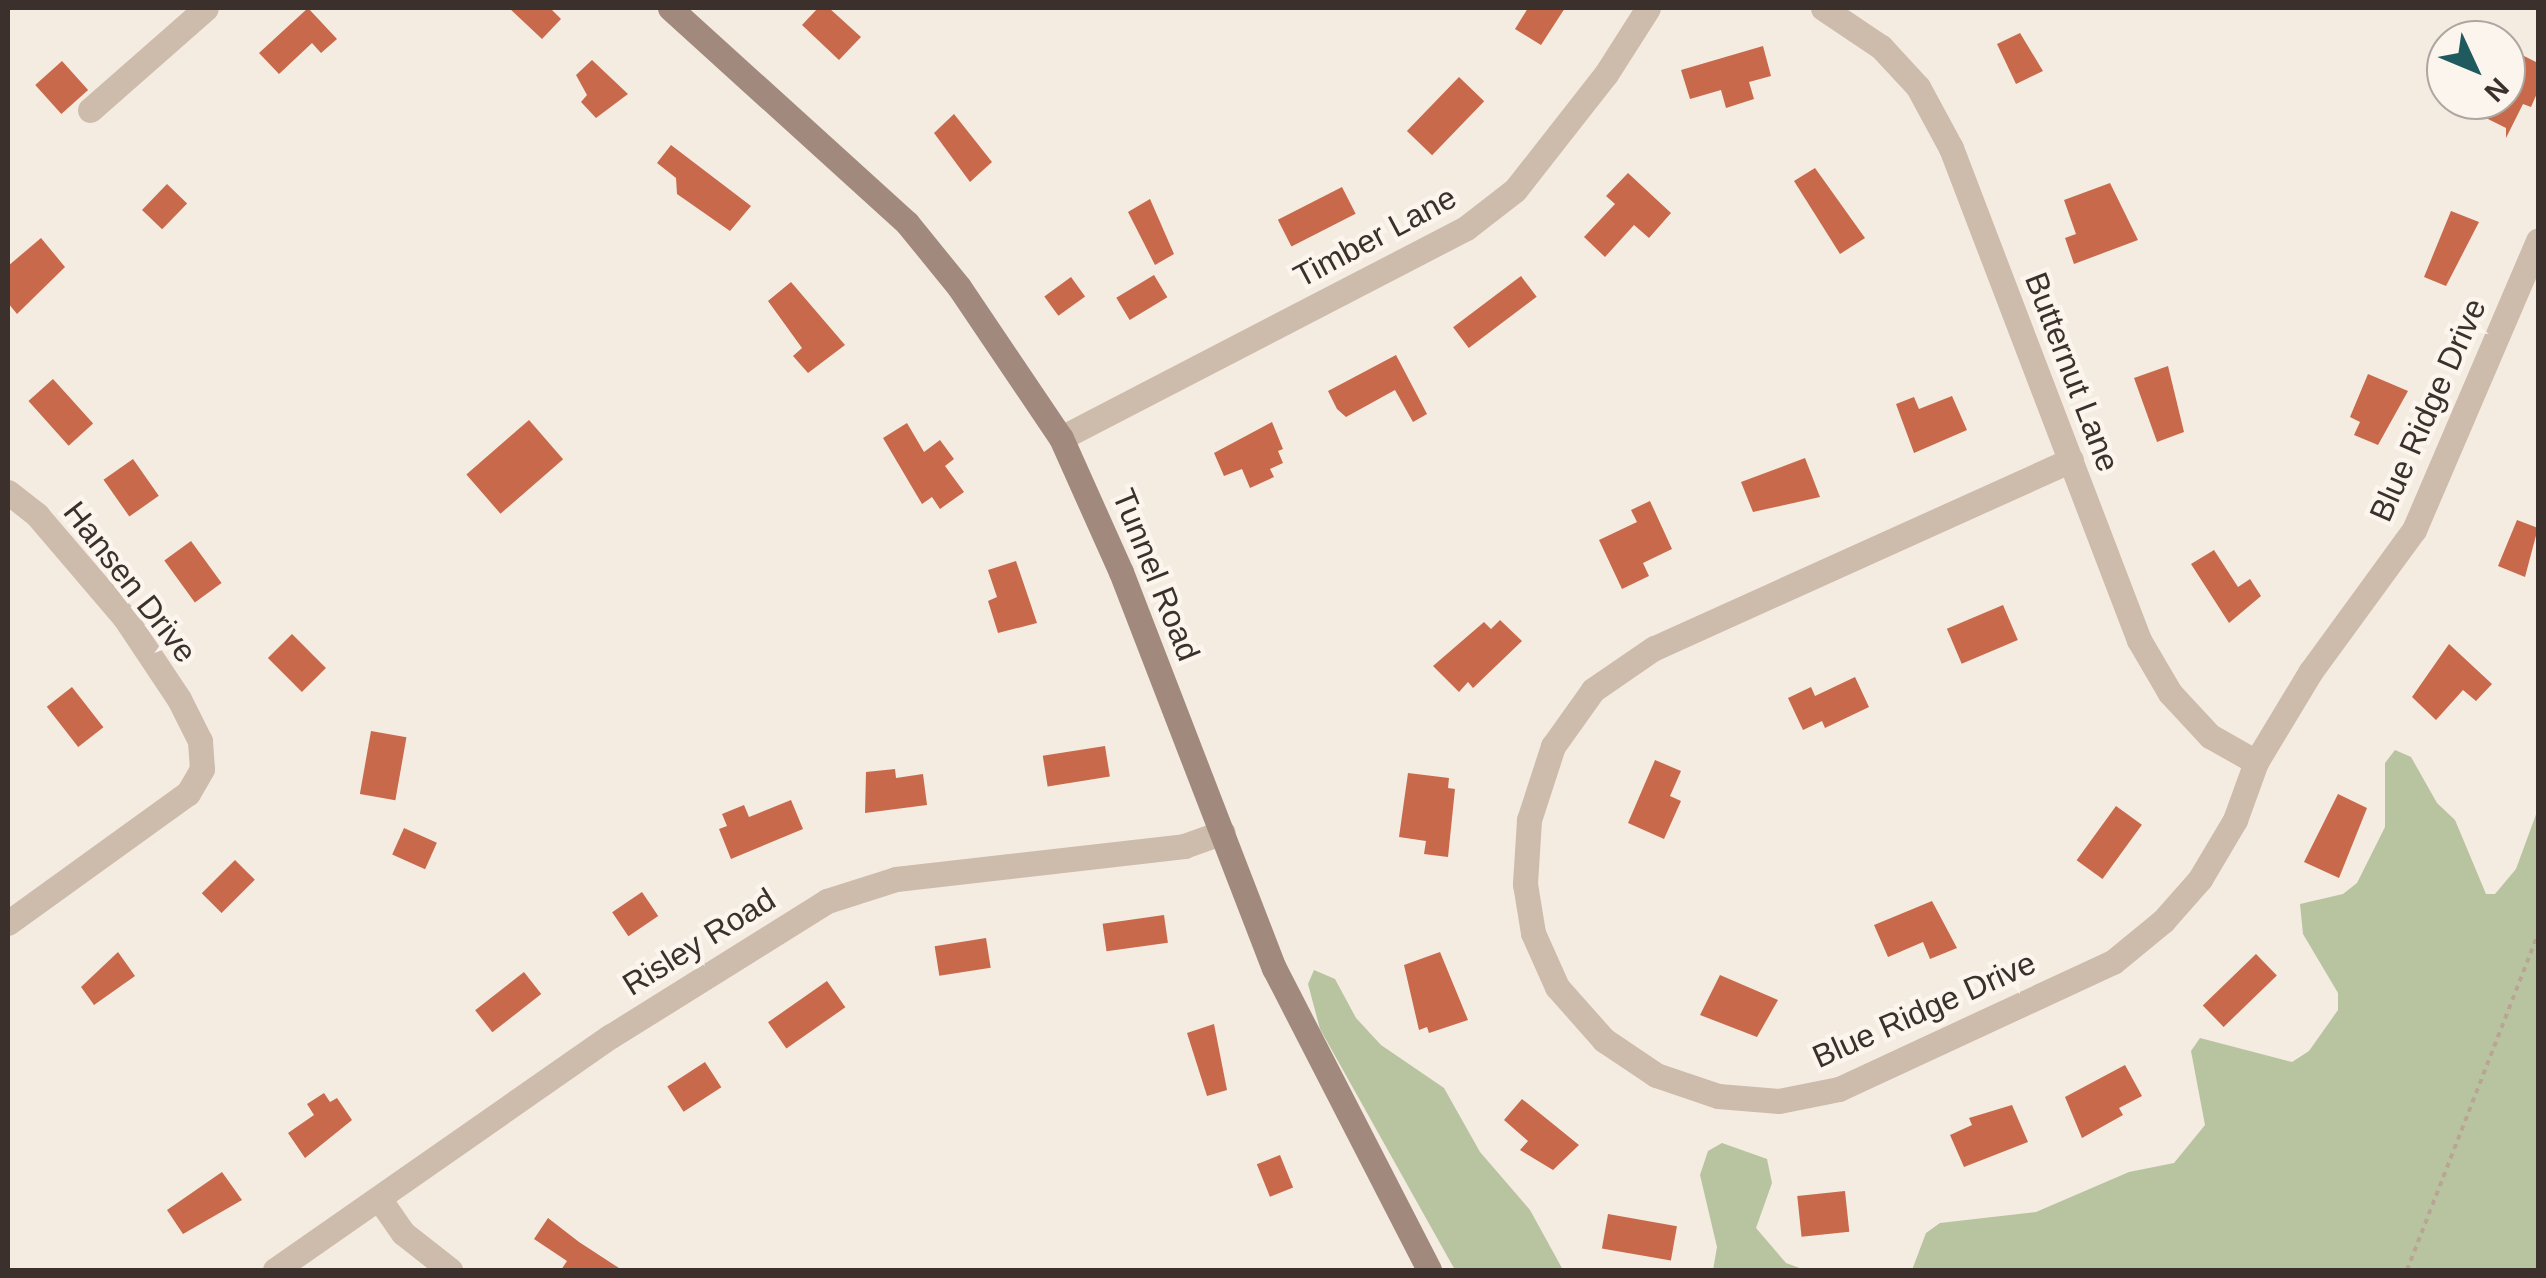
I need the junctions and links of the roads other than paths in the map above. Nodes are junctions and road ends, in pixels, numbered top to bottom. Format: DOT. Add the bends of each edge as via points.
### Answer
graph roads {
  1 [pos="206,8"];
  2 [pos="670,8"];
  3 [pos="1648,8"];
  4 [pos="1823,8"];
  5 [pos="90,110"];
  6 [pos="2538,240"];
  7 [pos="1061,438"];
  8 [pos="2070,460"];
  9 [pos="8,492"];
  10 [pos="2256,762"];
  11 [pos="1222,832"];
  12 [pos="8,923"];
  13 [pos="380,1200"];
  14 [pos="275,1270"];
  15 [pos="450,1270"];
  16 [pos="1428,1270"];
  1 -- 5 [label="street"];
  2 -- 7 [label="main road, Tunnel Road" via="907,222 960,287"];
  3 -- 7 [label="street, Timber Lane" via="1606,74 1515,190 1466,228"];
  4 -- 8 [label="street, Butternut Lane" via="1882,47 1918,87 1951,148"];
  6 -- 10 [label="street, Blue Ridge Drive" via="2414,530 2311,671"];
  7 -- 11 [label="main road, Tunnel Road"];
  8 -- 10 [label="street, Butternut Lane" via="2138,640 2170,693 2210,736"];
  8 -- 10 [label="street, Blue Ridge Drive" via="1654,648 1594,690 1553,746 1529,820 1525,884 1534,933 1556,987 1604,1040 1656,1074 1734,1098 1779,1101 1840,1089 2114,962 2200,879 2235,820"];
  9 -- 12 [label="street, Hansen Drive" via="37,515 125,618 180,699 200,741 202,768 188,793"];
  11 -- 13 [label="street, Risley Road" via="1184,846 896,879 826,901 611,1036"];
  11 -- 16 [label="main road, Tunnel Road" via="1314,1054"];
  13 -- 14 [label="street, Risley Road"];
  13 -- 15 [label="street" via="403,1234"];
}
